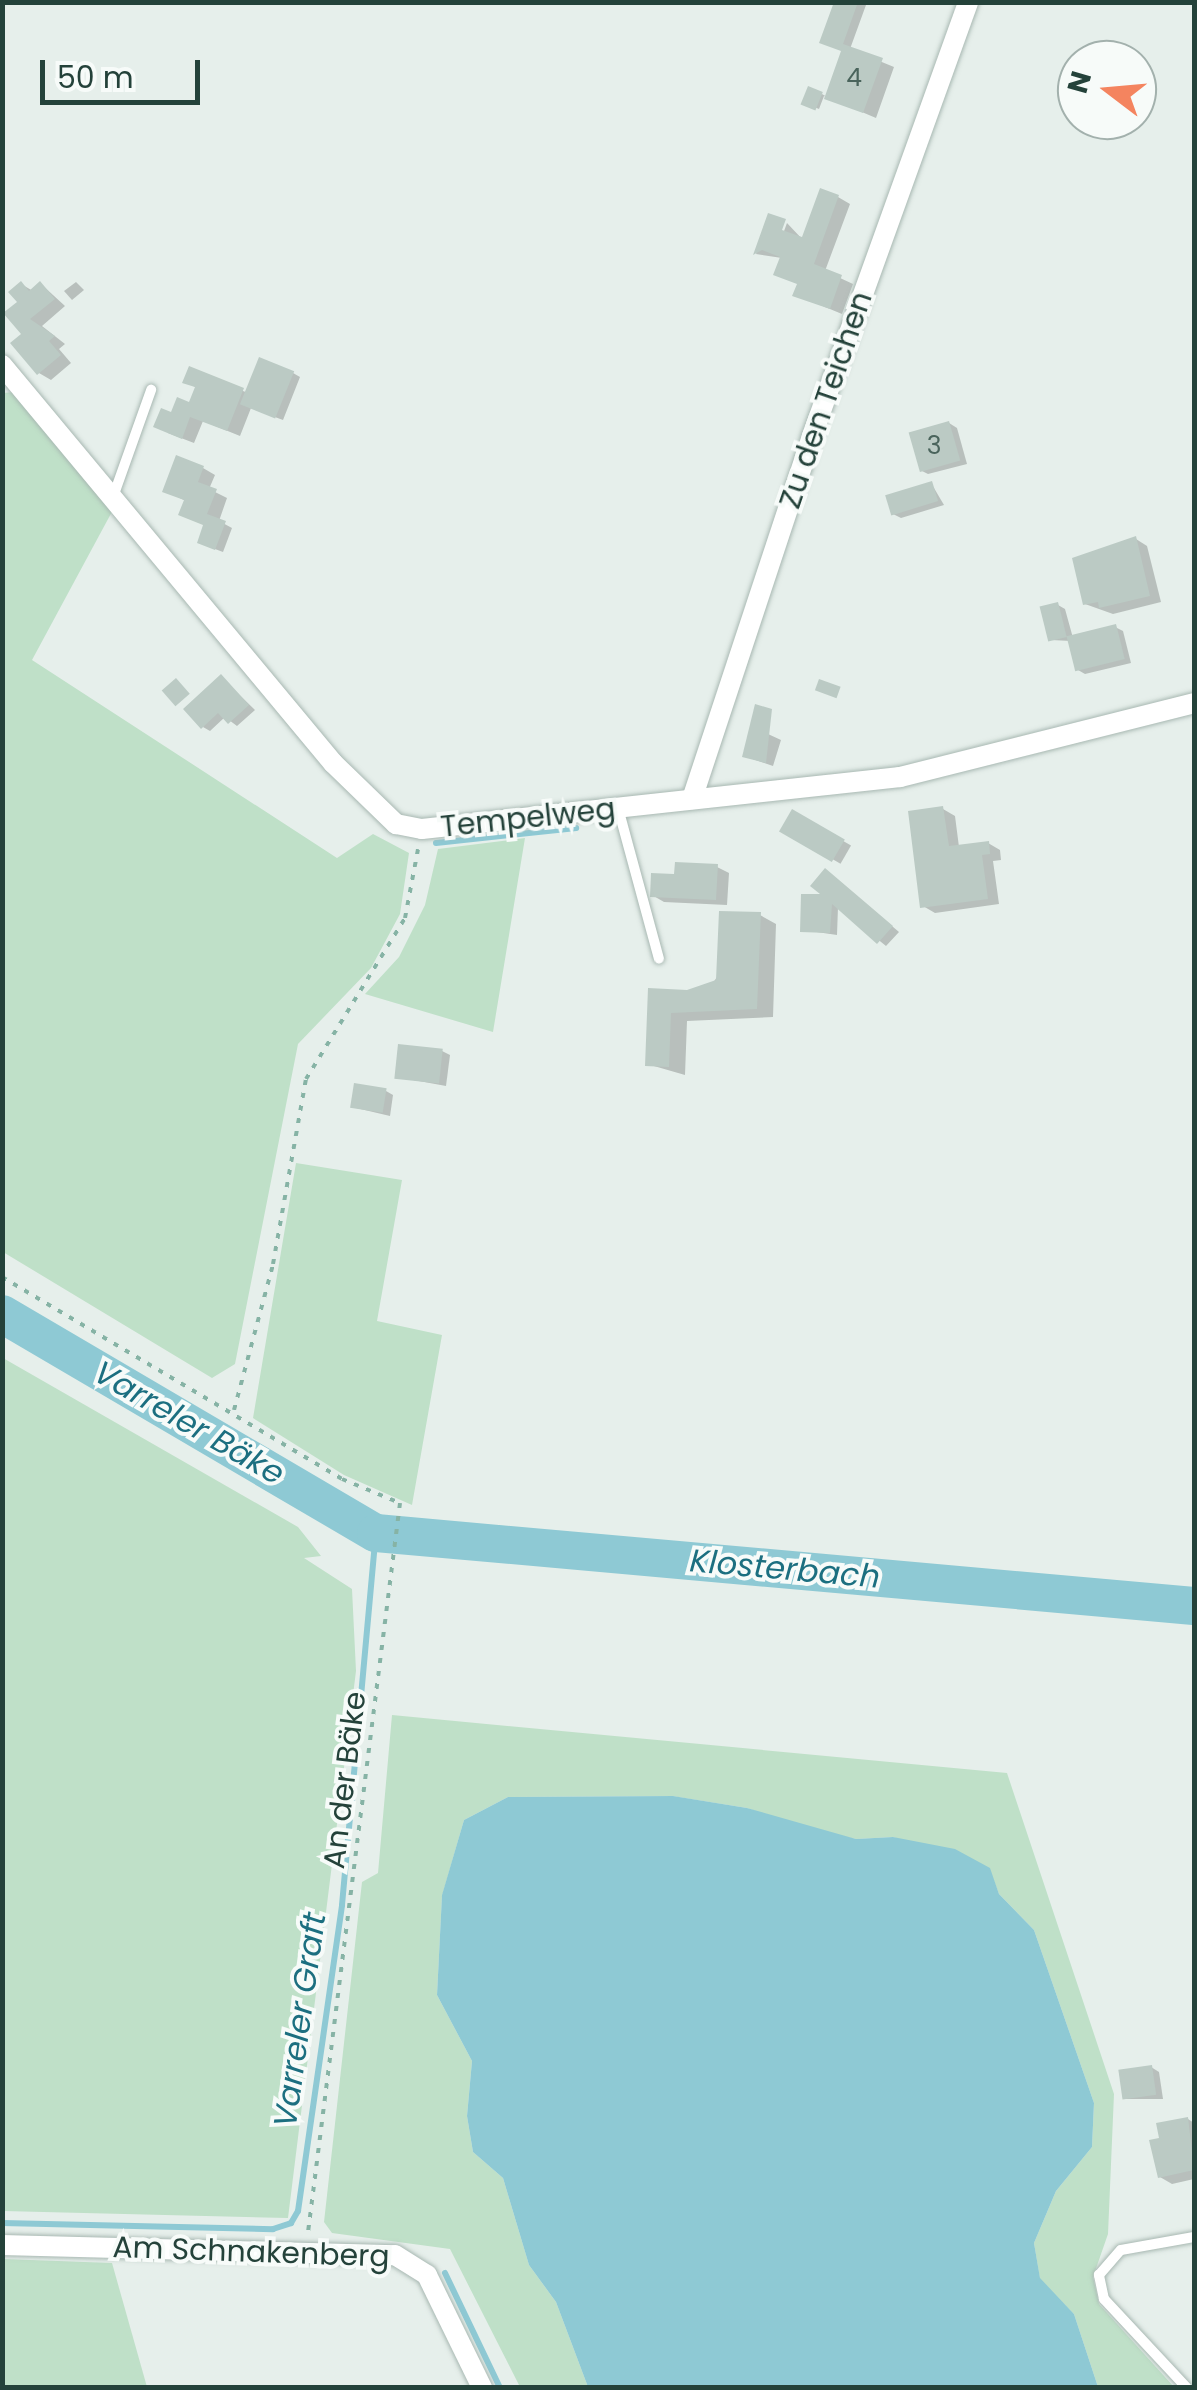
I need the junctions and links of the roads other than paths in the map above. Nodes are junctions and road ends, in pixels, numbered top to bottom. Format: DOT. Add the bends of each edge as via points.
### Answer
graph roads {
  1 [pos="968,2"];
  2 [pos="2,365"];
  3 [pos="151,390"];
  4 [pos="113,498"];
  5 [pos="1194,702"];
  6 [pos="692,799"];
  7 [pos="618,808"];
  8 [pos="659,959"];
  9 [pos="1194,2238"];
  10 [pos="2,2246"];
  11 [pos="482,2388"];
  12 [pos="1187,2388"];
  1 -- 6 [label="street, Zu den Teichen" via="812,436"];
  2 -- 4 [label="street, Tempelweg"];
  3 -- 4 [label="lane"];
  4 -- 7 [label="street, Tempelweg" via="385,818 422,829"];
  5 -- 6 [label="street, Tempelweg" via="900,777"];
  6 -- 7 [label="street, Tempelweg"];
  7 -- 8 [label="lane"];
  9 -- 12 [label="lane" via="1121,2250 1100,2275 1104,2299"];
  10 -- 11 [label="street, Am Schnakenberg" via="395,2255 417,2264"];
}
